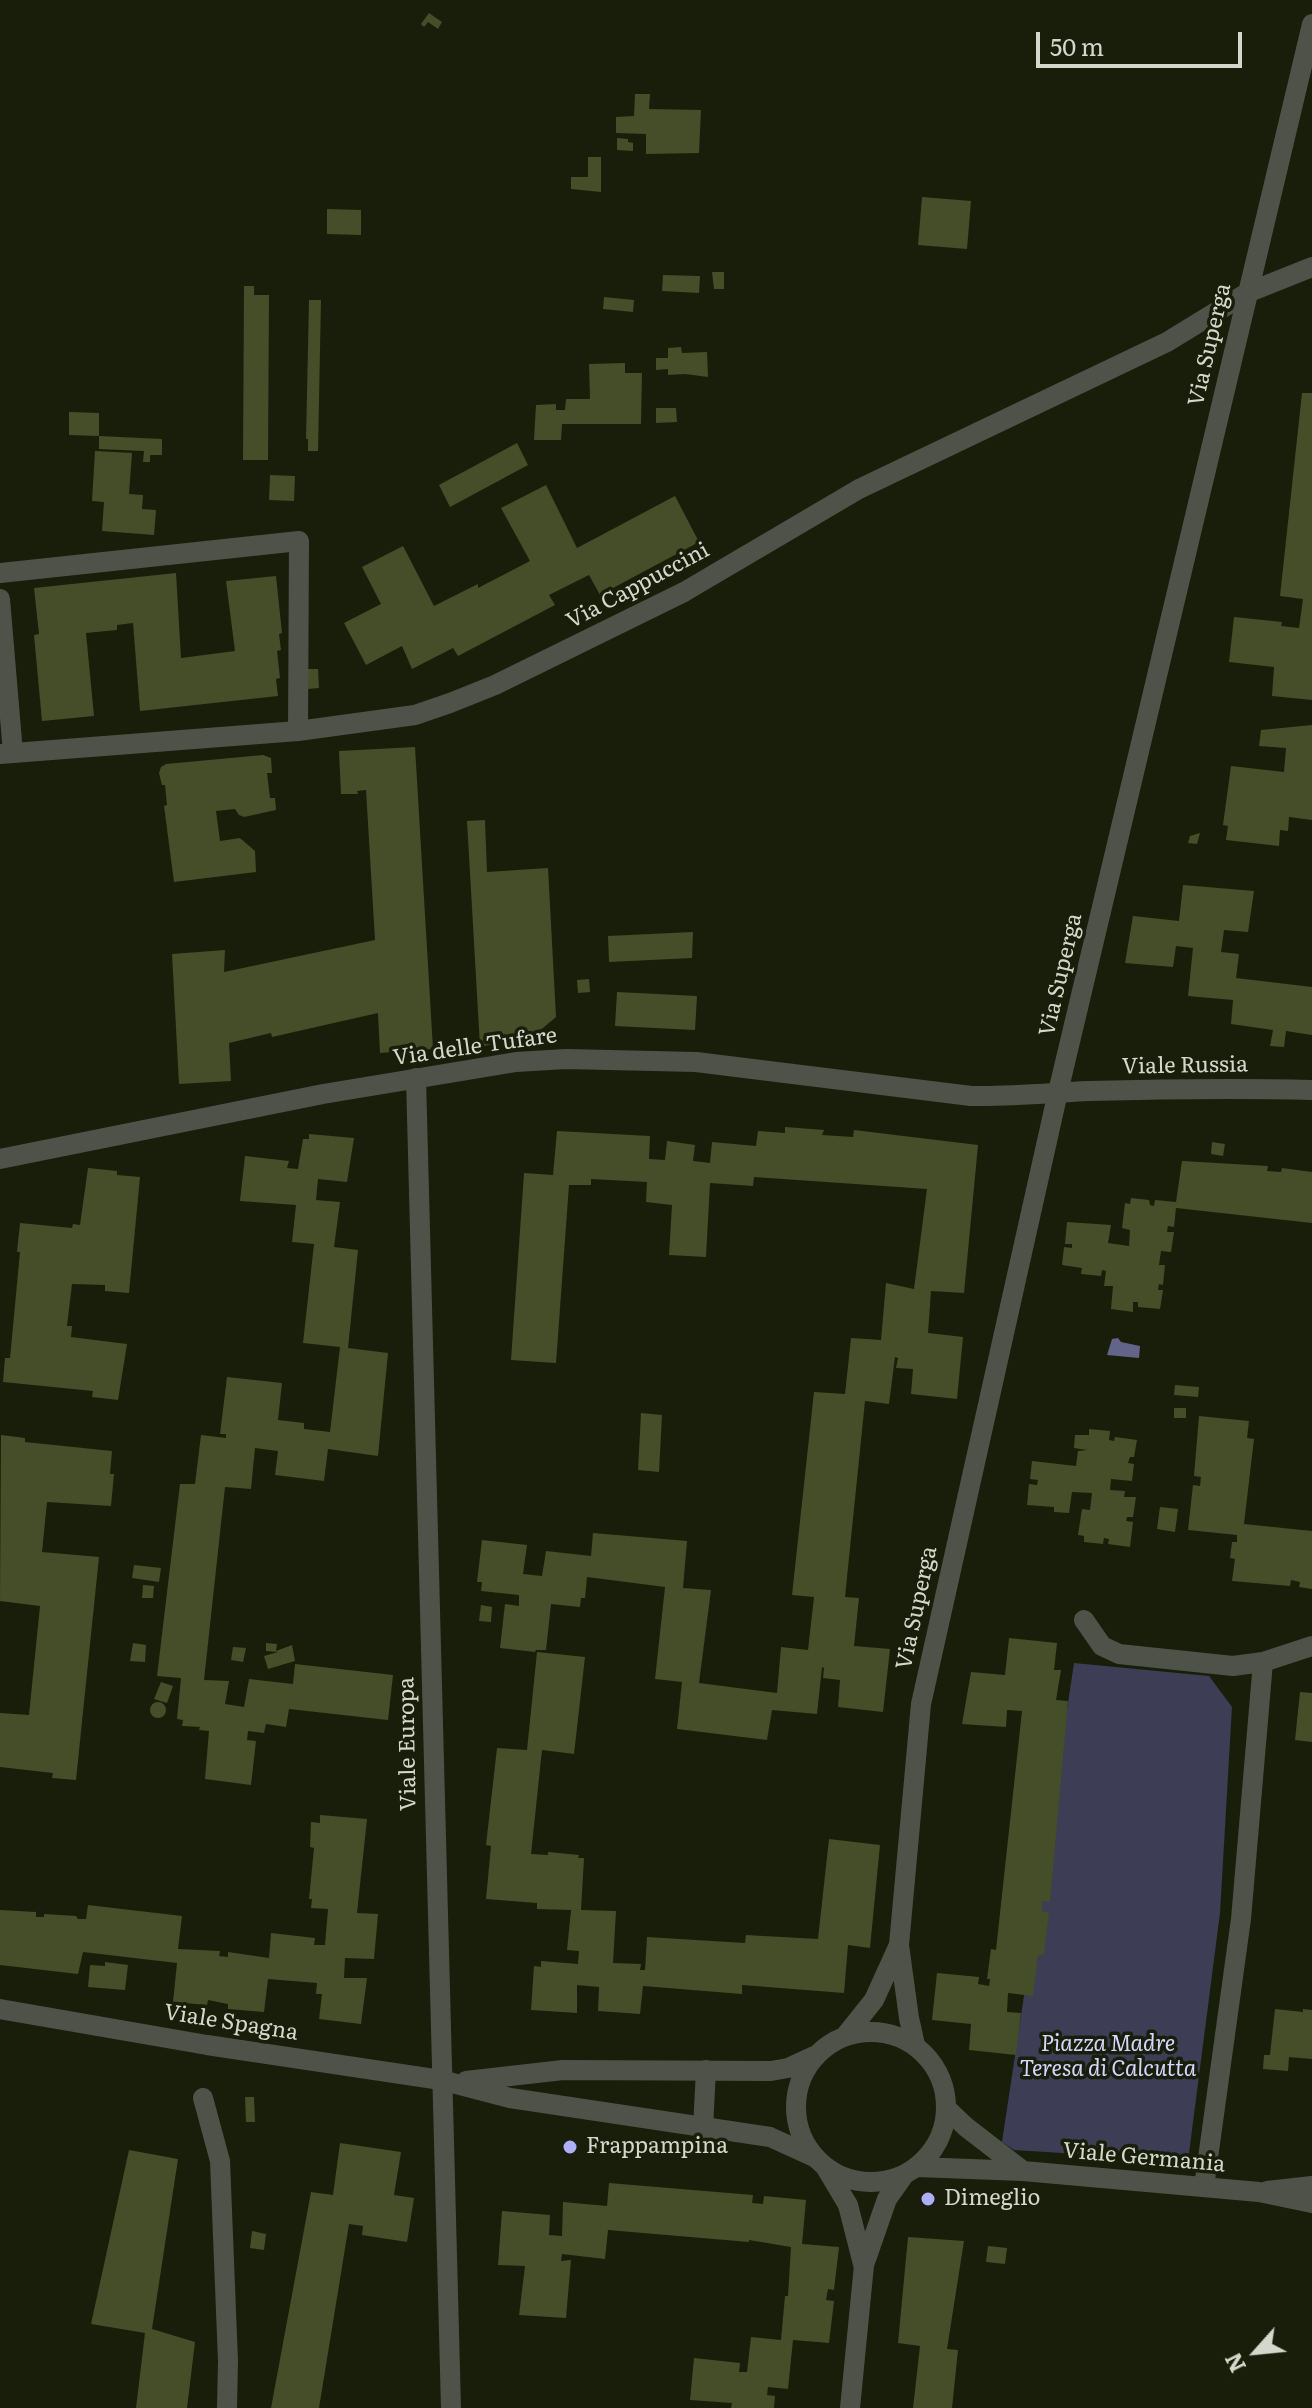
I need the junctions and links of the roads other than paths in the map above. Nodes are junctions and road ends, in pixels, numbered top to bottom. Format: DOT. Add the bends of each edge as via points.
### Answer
graph roads {
  1 [pos="1312,24"];
  2 [pos="1312,267"];
  3 [pos="1247,293"];
  4 [pos="0,573"];
  5 [pos="0,599"];
  6 [pos="298,731"];
  7 [pos="7,754"];
  8 [pos="416,1078"];
  9 [pos="1312,1090"];
  10 [pos="1058,1092"];
  11 [pos="0,1159"];
  12 [pos="1084,1620"];
  13 [pos="1312,1646"];
  14 [pos="1263,1662"];
  15 [pos="899,1945"];
  16 [pos="0,2009"];
  17 [pos="846,2035"];
  18 [pos="915,2045"];
  19 [pos="815,2055"];
  20 [pos="706,2070"];
  21 [pos="448,2081"];
  22 [pos="203,2098"];
  23 [pos="947,2109"];
  24 [pos="703,2128"];
  25 [pos="820,2162"];
  26 [pos="910,2171"];
  27 [pos="1023,2171"];
  28 [pos="1312,2186"];
  29 [pos="1204,2187"];
  30 [pos="1259,2192"];
  31 [pos="1312,2203"];
  32 [pos="864,2265"];
  33 [pos="227,2408"];
  34 [pos="451,2408"];
  35 [pos="850,2408"];
  1 -- 3 [label="street, Via Superga"];
  2 -- 3 [label="street, Via Cappuccini"];
  3 -- 6 [label="street, Via Cappuccini" via="1167,342 859,489 684,592 495,685 415,715"];
  3 -- 10 [label="street, Via Superga"];
  4 -- 6 [label="street" via="299,541"];
  5 -- 7 [label="street"];
  6 -- 7 [label="street, Via Cappuccini"];
  8 -- 10 [label="street, Via delle Tufare" via="516,1062 637,1060 696,1062 971,1096"];
  8 -- 11 [label="street, Via delle Tufare"];
  8 -- 21 [label="street, Viale Europa"];
  9 -- 10 [label="street, Viale Russia"];
  10 -- 15 [label="street, Via Superga" via="921,1704"];
  12 -- 14 [label="street" via="1102,1646 1119,1654 1233,1666"];
  13 -- 14 [label="street"];
  14 -- 29 [label="street" via="1241,1919"];
  15 -- 17 [label="street, Via Superga" via="874,2000"];
  15 -- 18 [label="street, Via Superga"];
  16 -- 21 [label="street, Viale Spagna"];
  17 -- 18 [label="street" via="878,2031"];
  17 -- 19 [label="street"];
  18 -- 23 [label="street" via="943,2085"];
  19 -- 20 [label="street, Viale Spagna" via="771,2071"];
  19 -- 25 [label="street" via="795,2100 802,2140"];
  20 -- 21 [label="street, Viale Spagna" via="563,2070"];
  20 -- 24 [label="street"];
  21 -- 24 [label="street, Viale Spagna" via="510,2098"];
  21 -- 34 [label="street, Viale Europa"];
  22 -- 33 [label="street" via="220,2161"];
  23 -- 26 [label="street" via="935,2147"];
  23 -- 27 [label="street"];
  24 -- 25 [label="street, Viale Spagna" via="770,2137"];
  25 -- 26 [label="street" via="857,2181 880,2182"];
  25 -- 32 [label="street" via="848,2205"];
  26 -- 27 [label="street, Viale Germania"];
  26 -- 32 [label="street" via="887,2199"];
  27 -- 29 [label="street, Viale Germania"];
  28 -- 30 [label="street, Viale Germania"];
  29 -- 30 [label="street, Viale Germania"];
  30 -- 31 [label="street, Viale Germania"];
  32 -- 35 [label="street"];
}
